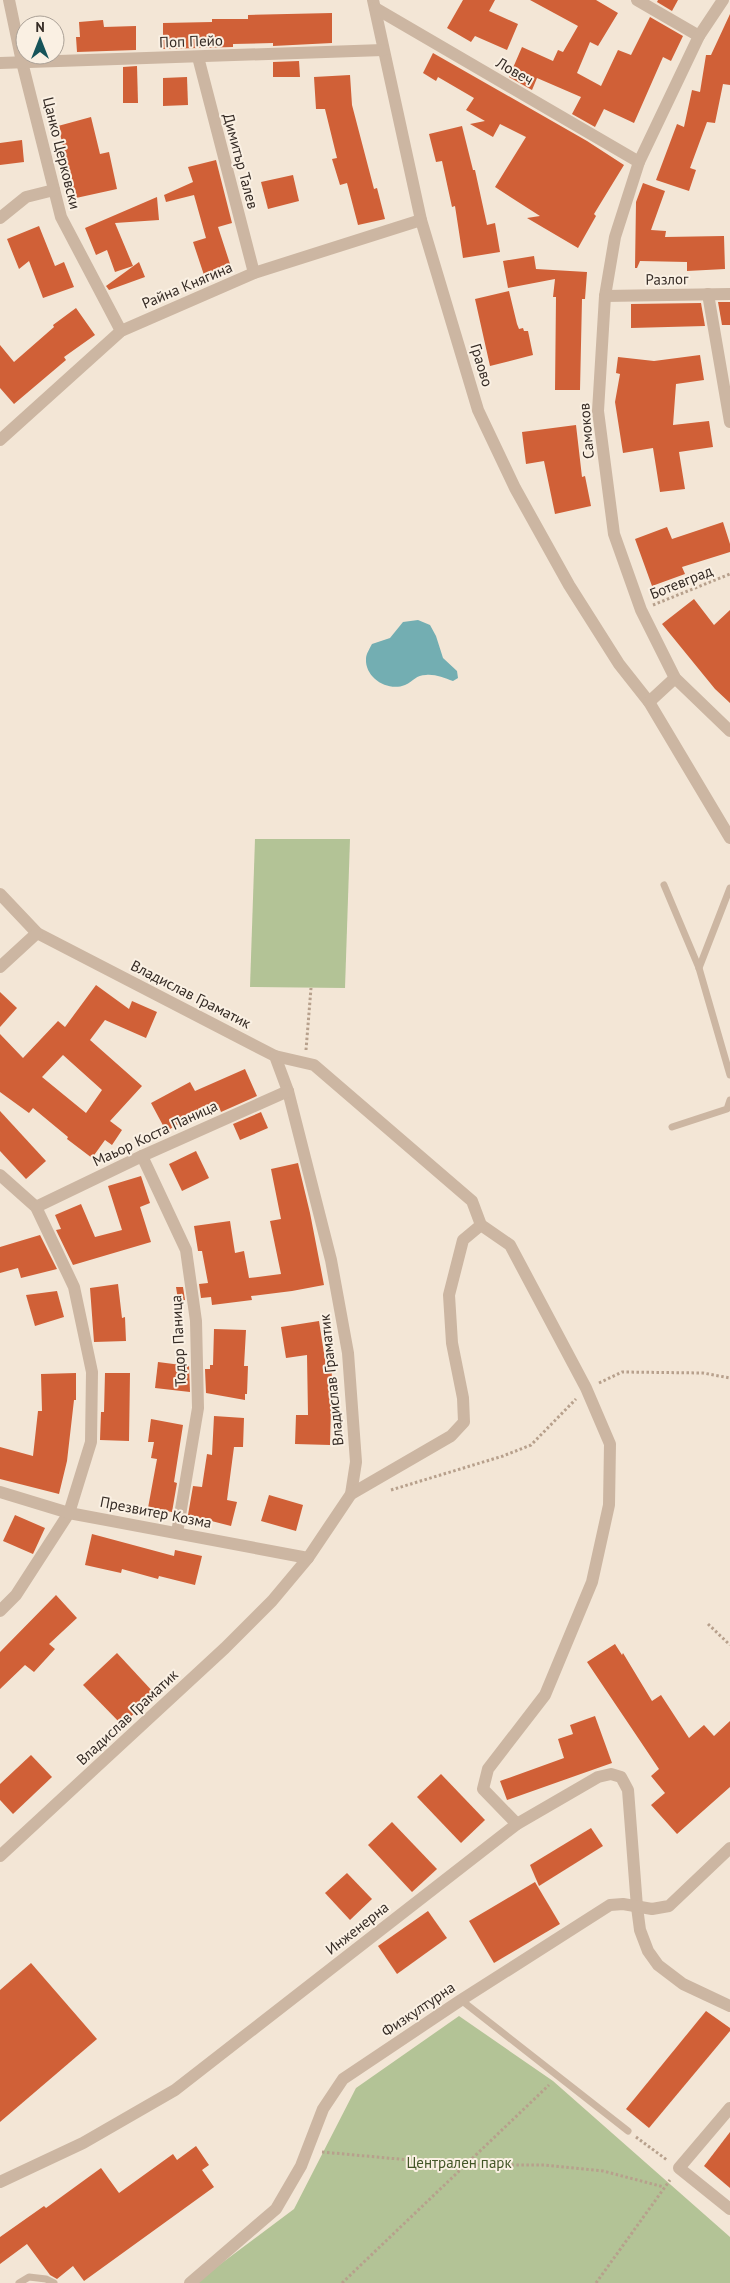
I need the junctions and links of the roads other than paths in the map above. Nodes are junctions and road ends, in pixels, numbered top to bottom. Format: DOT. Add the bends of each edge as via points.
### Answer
graph roads {
  1 [pos="9,0"];
  2 [pos="637,0"];
  3 [pos="723,0"];
  4 [pos="374,4"];
  5 [pos="15,29"];
  6 [pos="699,36"];
  7 [pos="383,50"];
  8 [pos="198,57"];
  9 [pos="65,61"];
  10 [pos="15,62"];
  11 [pos="0,63"];
  12 [pos="23,65"];
  13 [pos="639,162"];
  14 [pos="54,190"];
  15 [pos="0,218"];
  16 [pos="421,220"];
  17 [pos="254,273"];
  18 [pos="708,294"];
  19 [pos="730,294"];
  20 [pos="606,296"];
  21 [pos="121,331"];
  22 [pos="730,422"];
  23 [pos="0,440"];
  24 [pos="674,678"];
  25 [pos="649,702"];
  26 [pos="730,731"];
  27 [pos="730,838"];
  28 [pos="664,885"];
  29 [pos="730,888"];
  30 [pos="0,894"];
  31 [pos="37,933"];
  32 [pos="0,967"];
  33 [pos="699,968"];
  34 [pos="275,1056"];
  35 [pos="730,1075"];
  36 [pos="288,1091"];
  37 [pos="730,1100"];
  38 [pos="672,1127"];
  39 [pos="142,1156"];
  40 [pos="0,1175"];
  41 [pos="36,1207"];
  42 [pos="481,1225"];
  43 [pos="0,1492"];
  44 [pos="351,1494"];
  45 [pos="69,1512"];
  46 [pos="177,1533"];
  47 [pos="308,1558"];
  48 [pos="0,1611"];
  49 [pos="517,1824"];
  50 [pos="730,1848"];
  51 [pos="0,1856"];
  52 [pos="637,1908"];
  53 [pos="461,2000"];
  54 [pos="730,2006"];
  55 [pos="730,2108"];
  56 [pos="628,2131"];
  57 [pos="0,2182"];
  58 [pos="730,2209"];
  59 [pos="19,2283"];
  60 [pos="54,2283"];
  61 [pos="190,2283"];
  1 -- 5 [label="street, Цанко Церковски"];
  2 -- 6 [label="street"];
  3 -- 6 [label="street, Самоков"];
  4 -- 7 [label="street, Граово"];
  4 -- 13 [label="street, Ловеч"];
  6 -- 13 [label="street, Самоков"];
  7 -- 8 [label="street, Поп Пейо"];
  7 -- 16 [label="street, Граово"];
  8 -- 9 [label="street, Поп Пейо"];
  8 -- 17 [label="street, Димитър Талев"];
  10 -- 11 [label="street, Поп Пейо"];
  12 -- 14 [label="street, Цанко Церковски"];
  13 -- 20 [label="street, Самоков" via="615,237"];
  14 -- 15 [label="street" via="26,197"];
  14 -- 21 [label="street, Цанко Церковски" via="61,217"];
  16 -- 17 [label="street, Райна Княгина"];
  16 -- 25 [label="street, Граово" via="478,410 506,471 568,585 618,664"];
  17 -- 21 [label="street, Райна Княгина"];
  18 -- 19 [label="street, Разлог"];
  18 -- 20 [label="street, Разлог"];
  18 -- 22 [label="street"];
  20 -- 24 [label="street, Самоков" via="598,411 614,534 641,610"];
  21 -- 23 [label="street, Райна Княгина"];
  24 -- 25 [label="street"];
  24 -- 26 [label="street"];
  25 -- 27 [label="street"];
  28 -- 33 [label="lane"];
  29 -- 33 [label="lane"];
  30 -- 31 [label="street, Владислав Граматик"];
  31 -- 32 [label="street"];
  31 -- 34 [label="street, Владислав Граматик"];
  33 -- 35 [label="lane"];
  34 -- 36 [label="street, Владислав Граматик"];
  34 -- 42 [label="street" via="314,1065 472,1201"];
  36 -- 39 [label="street, Маьор Коста Паница"];
  36 -- 44 [label="street, Владислав Граматик" via="332,1260 348,1353 356,1462"];
  37 -- 38 [label="lane" via="726,1109"];
  39 -- 41 [label="street, Маьор Коста Паница"];
  39 -- 46 [label="street, Тодор Паница" via="186,1250 196,1321 198,1408"];
  40 -- 41 [label="street"];
  41 -- 45 [label="street" via="74,1287 92,1372 91,1442"];
  42 -- 44 [label="street" via="463,1240 448,1295 464,1422 451,1436"];
  42 -- 49 [label="street" via="510,1245 586,1388 610,1444 609,1505 592,1582 545,1695 488,1769 483,1789"];
  43 -- 45 [label="street, Презвитер Козма"];
  44 -- 47 [label="street, Владислав Граматик"];
  45 -- 46 [label="street, Презвитер Козма"];
  45 -- 48 [label="street" via="16,1595"];
  46 -- 47 [label="street, Презвитер Козма"];
  47 -- 51 [label="street, Владислав Граматик" via="272,1601 224,1648"];
  49 -- 52 [label="street, Инженерна" via="598,1777 611,1774 621,1777 628,1790"];
  49 -- 57 [label="street, Инженерна" via="175,2090 83,2143"];
  50 -- 52 [label="street, Физкултурна" via="669,1906"];
  52 -- 53 [label="street, Физкултурна" via="610,1905"];
  52 -- 54 [label="street" via="648,1951 658,1965 683,1984"];
  53 -- 56 [label="lane"];
  53 -- 61 [label="street, Физкултурна" via="343,2079 323,2109 301,2166 276,2209"];
  55 -- 58 [label="street" via="679,2168"];
  59 -- 60 [label="lane" via="29,2277"];
}
